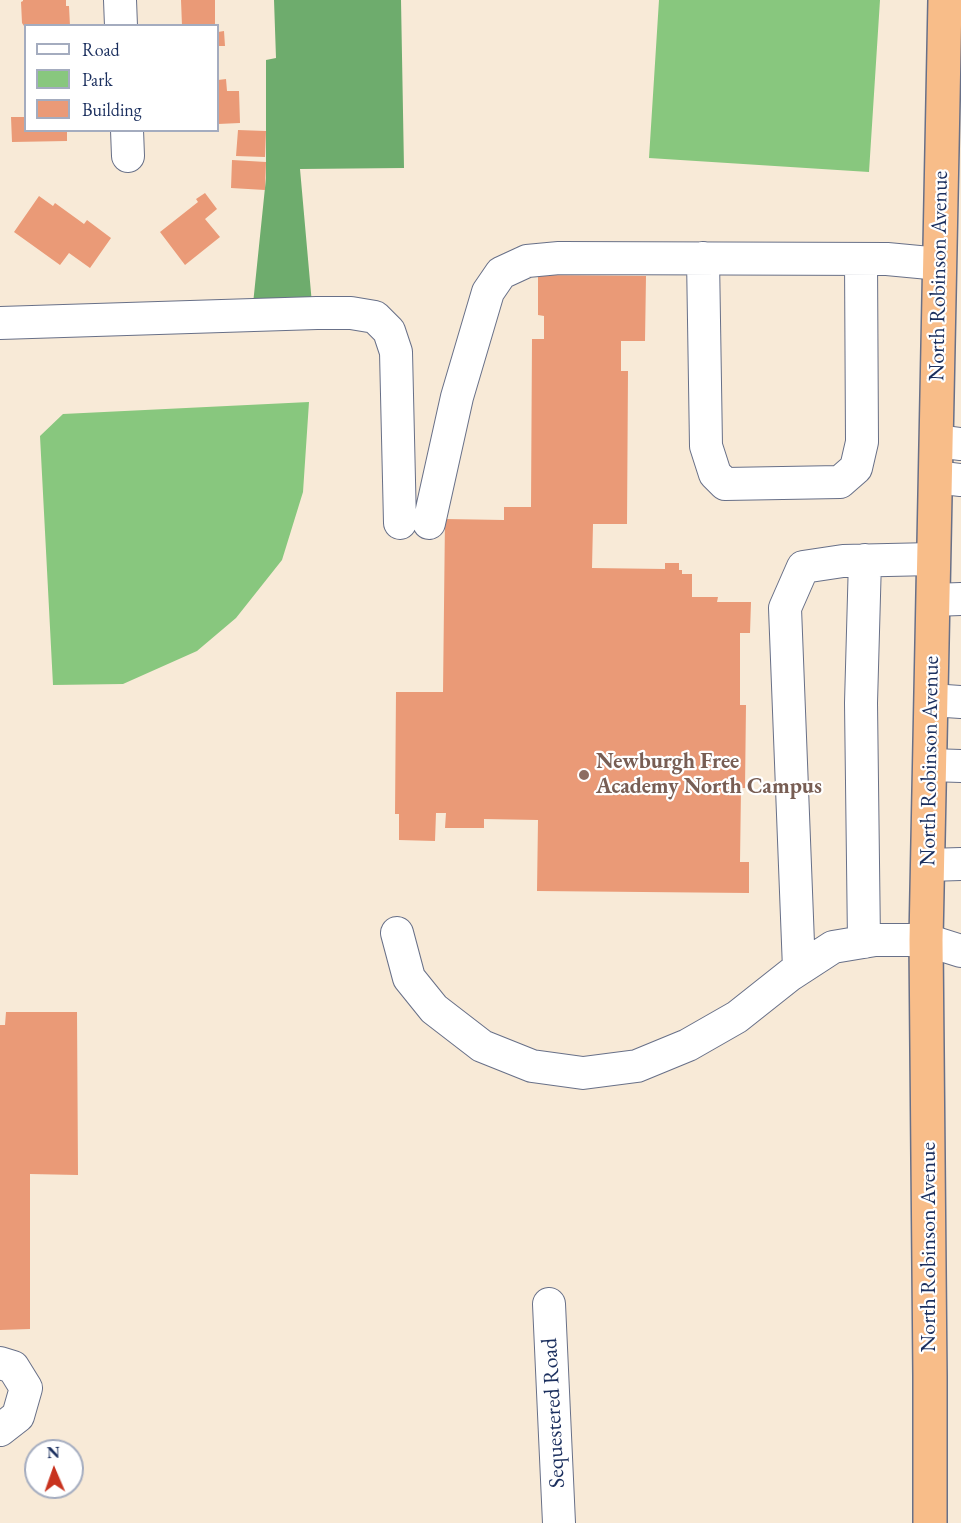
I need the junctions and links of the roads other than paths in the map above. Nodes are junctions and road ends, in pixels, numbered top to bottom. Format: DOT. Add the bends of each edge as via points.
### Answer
graph roads {
  1 [pos="120,0"];
  2 [pos="945,0"];
  3 [pos="122,24"];
  4 [pos="704,258"];
  5 [pos="861,259"];
  6 [pos="940,264"];
  7 [pos="0,323"];
  8 [pos="948,442"];
  9 [pos="948,479"];
  10 [pos="933,559"];
  11 [pos="865,560"];
  12 [pos="947,599"];
  13 [pos="946,701"];
  14 [pos="945,766"];
  15 [pos="961,864"];
  16 [pos="928,866"];
  17 [pos="397,933"];
  18 [pos="926,940"];
  19 [pos="864,942"];
  20 [pos="961,951"];
  21 [pos="799,969"];
  22 [pos="549,1304"];
  23 [pos="0,1363"];
  24 [pos="0,1430"];
  25 [pos="560,1523"];
  26 [pos="930,1523"];
  1 -- 3 [label="street"];
  2 -- 6 [label="highway, North Robinson Avenue"];
  4 -- 5 [label="street"];
  4 -- 5 [label="street" via="706,446 715,474 725,484 840,482 856,468 862,442"];
  4 -- 7 [label="street" via="538,260 501,273 488,292 415,523 396,352 389,331 375,317 317,313"];
  5 -- 6 [label="street"];
  6 -- 8 [label="highway, North Robinson Avenue"];
  8 -- 9 [label="highway, North Robinson Avenue"];
  9 -- 10 [label="highway, North Robinson Avenue"];
  10 -- 11 [label="street"];
  10 -- 12 [label="highway, North Robinson Avenue"];
  11 -- 19 [label="street" via="861,703"];
  11 -- 21 [label="street" via="803,567 785,608"];
  12 -- 13 [label="highway, North Robinson Avenue"];
  13 -- 14 [label="highway, North Robinson Avenue"];
  14 -- 16 [label="highway, North Robinson Avenue"];
  15 -- 16 [label="street"];
  16 -- 18 [label="highway, North Robinson Avenue"];
  17 -- 21 [label="street" via="409,978 434,1009 482,1046 532,1066 583,1073 637,1066 688,1045 737,1017"];
  18 -- 19 [label="street"];
  18 -- 20 [label="street"];
  18 -- 26 [label="highway, North Robinson Avenue"];
  19 -- 21 [label="street" via="833,947"];
  22 -- 25 [label="street, Sequestered Road"];
  23 -- 24 [label="street" via="13,1367 26,1388 18,1416"];
}
